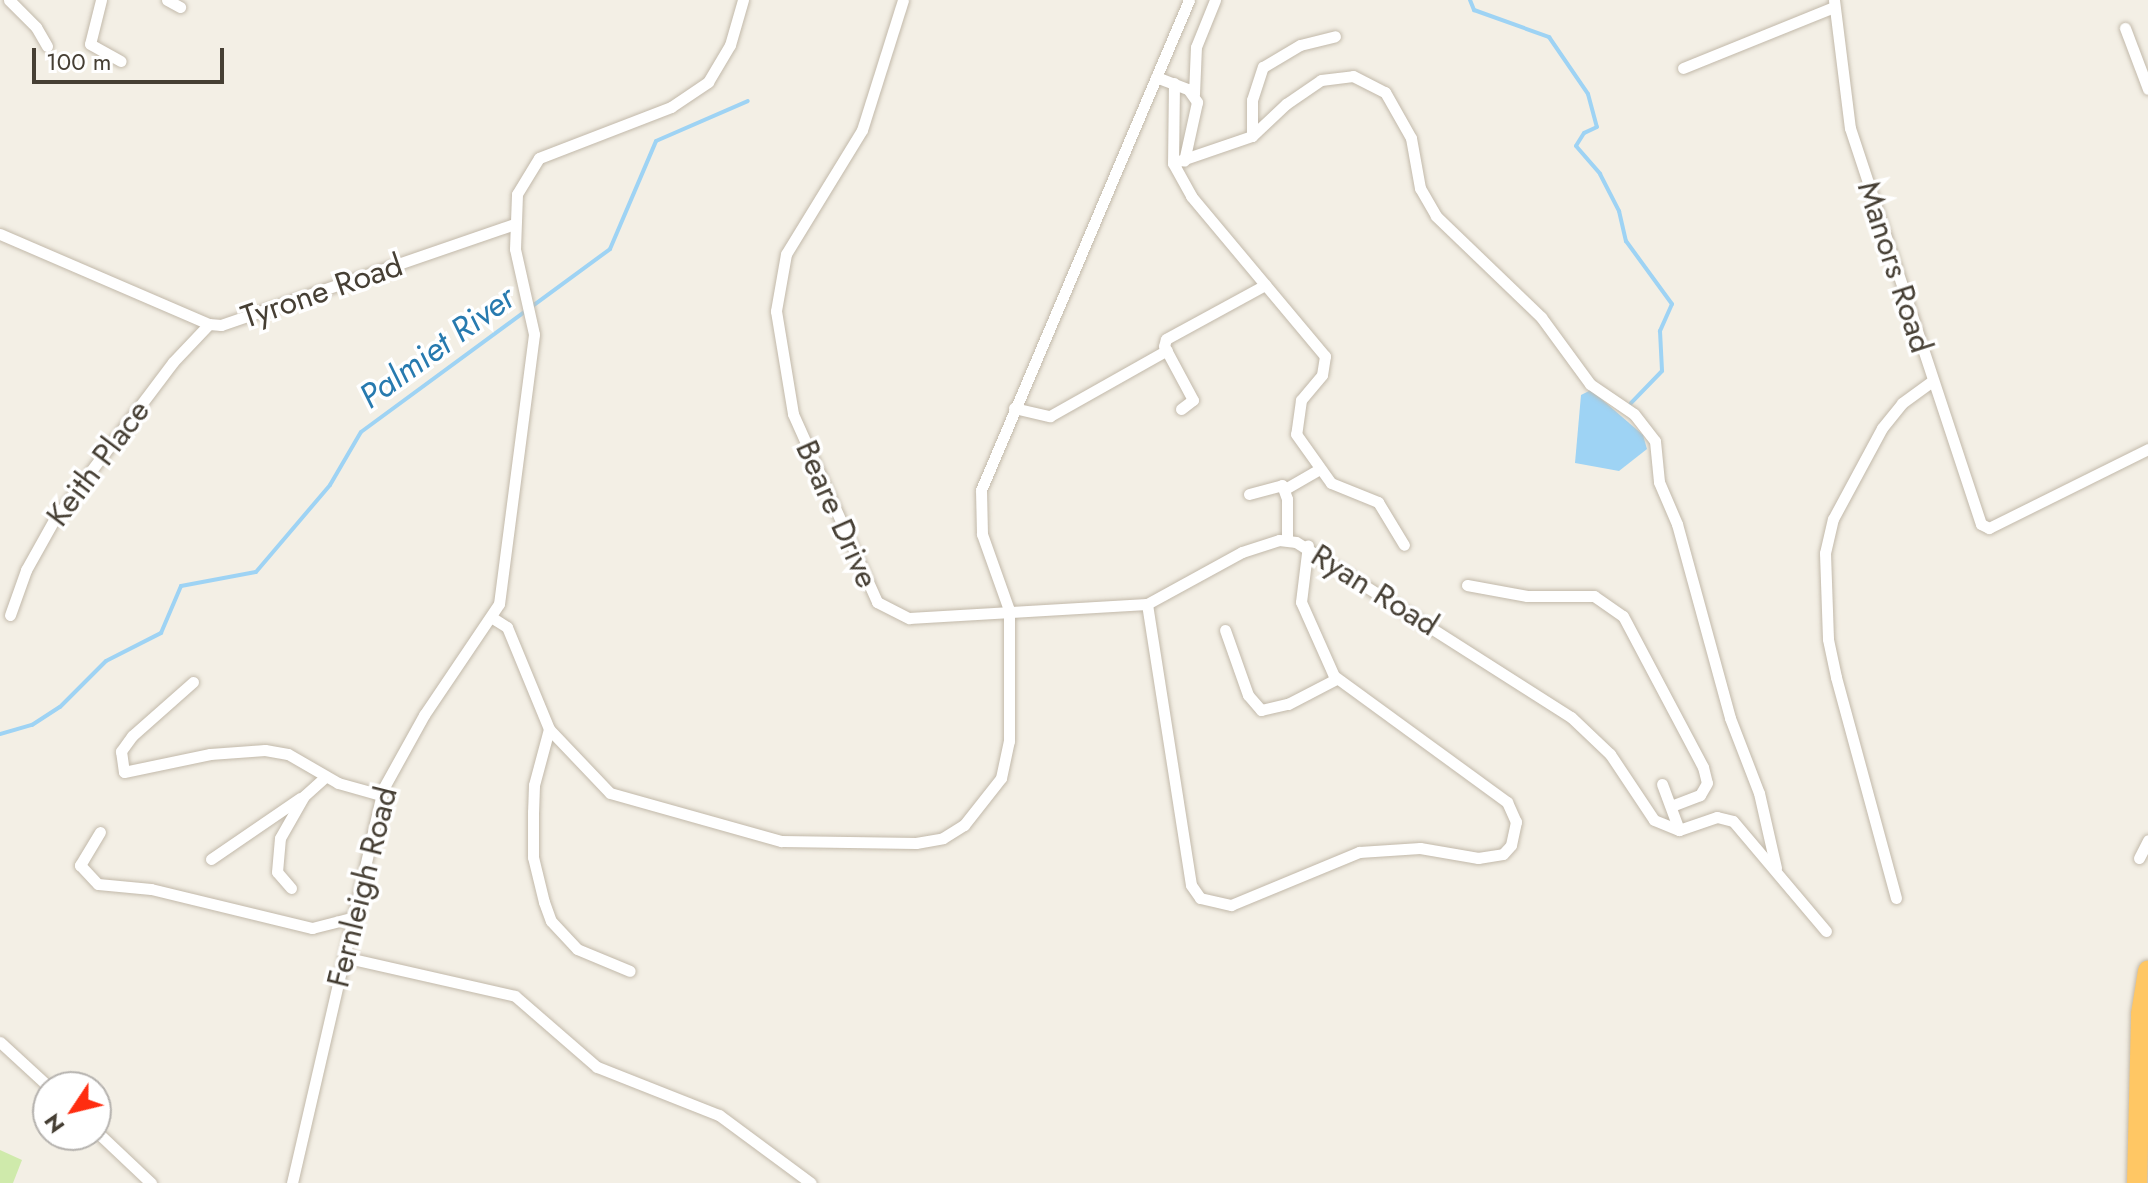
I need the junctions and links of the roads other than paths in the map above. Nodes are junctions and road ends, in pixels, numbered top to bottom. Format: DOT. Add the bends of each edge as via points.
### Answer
graph roads {
  1 [pos="9,0"];
  2 [pos="101,0"];
  3 [pos="167,0"];
  4 [pos="743,0"];
  5 [pos="903,0"];
  6 [pos="1189,0"];
  7 [pos="1215,0"];
  8 [pos="1834,3"];
  9 [pos="180,7"];
  10 [pos="2125,28"];
  11 [pos="1335,36"];
  12 [pos="47,46"];
  13 [pos="121,61"];
  14 [pos="1683,68"];
  15 [pos="1156,77"];
  16 [pos="1174,83"];
  17 [pos="2148,89"];
  18 [pos="1194,94"];
  19 [pos="1252,136"];
  20 [pos="1179,165"];
  21 [pos="512,225"];
  22 [pos="0,234"];
  23 [pos="1265,285"];
  24 [pos="209,324"];
  25 [pos="1167,350"];
  26 [pos="1932,381"];
  27 [pos="1014,408"];
  28 [pos="1181,409"];
  29 [pos="2148,449"];
  30 [pos="1319,469"];
  31 [pos="1285,489"];
  32 [pos="1249,494"];
  33 [pos="1287,540"];
  34 [pos="1308,545"];
  35 [pos="1404,545"];
  36 [pos="1467,585"];
  37 [pos="1147,604"];
  38 [pos="1009,610"];
  39 [pos="10,615"];
  40 [pos="491,617"];
  41 [pos="1225,630"];
  42 [pos="1336,679"];
  43 [pos="193,682"];
  44 [pos="549,729"];
  45 [pos="325,777"];
  46 [pos="1662,784"];
  47 [pos="381,795"];
  48 [pos="304,796"];
  49 [pos="1672,806"];
  50 [pos="1679,830"];
  51 [pos="100,832"];
  52 [pos="2148,840"];
  53 [pos="2139,858"];
  54 [pos="211,859"];
  55 [pos="1776,868"];
  56 [pos="291,888"];
  57 [pos="1896,898"];
  58 [pos="355,917"];
  59 [pos="1826,931"];
  60 [pos="344,957"];
  61 [pos="630,971"];
  62 [pos="2148,971"];
  63 [pos="0,1042"];
  64 [pos="32,1071"];
  65 [pos="112,1146"];
  66 [pos="151,1183"];
  67 [pos="292,1183"];
  68 [pos="811,1183"];
  69 [pos="2137,1183"];
  1 -- 12 [label="street"];
  2 -- 13 [label="street" via="90,44"];
  3 -- 9 [label="street"];
  4 -- 21 [label="street" via="730,45 708,82 671,107 539,158 517,194"];
  5 -- 38 [label="street, Beare Drive" via="862,130 786,254 776,311 785,383 804,444 877,602 909,618"];
  6 -- 15 [label="street"];
  7 -- 18 [label="street" via="1196,47"];
  8 -- 14 [label="street"];
  8 -- 26 [label="street, Manors Road" via="1850,128"];
  10 -- 17 [label="street"];
  11 -- 19 [label="street" via="1300,45 1263,67 1252,100"];
  15 -- 16 [label="street"];
  15 -- 27 [label="street"];
  16 -- 18 [label="street"];
  16 -- 20 [label="street"];
  18 -- 20 [label="street" via="1197,115"];
  19 -- 20 [label="street"];
  19 -- 55 [label="street" via="1321,80 1353,76 1375,84 1411,138 1420,188 1436,216 1541,317 1590,384 1647,426 1730,718 1759,793"];
  20 -- 23 [label="street" via="1206,217"];
  21 -- 24 [label="street, Tyrone Road" via="235,323"];
  21 -- 40 [label="street, Fernleigh Road" via="534,334 499,604"];
  22 -- 24 [label="street, Tyrone Road"];
  23 -- 25 [label="street" via="1169,336"];
  23 -- 30 [label="street" via="1325,356 1325,369 1304,393 1295,423"];
  24 -- 39 [label="street, Keith Place" via="173,362 54,520 26,570"];
  25 -- 27 [label="street" via="1050,416"];
  25 -- 28 [label="street" via="1192,398"];
  26 -- 29 [label="street, Manors Road" via="1985,527"];
  26 -- 57 [label="street" via="1902,403 1882,428 1833,519 1825,553 1828,639"];
  27 -- 38 [label="street" via="981,490 979,513 987,556"];
  30 -- 31 [label="street"];
  30 -- 35 [label="street" via="1337,487 1378,502"];
  31 -- 32 [label="street" via="1273,483"];
  31 -- 33 [label="street"];
  33 -- 34 [label="street, Ryan Road"];
  33 -- 37 [label="street, Ryan Road" via="1242,552"];
  34 -- 42 [label="street" via="1301,602"];
  34 -- 50 [label="street, Ryan Road" via="1571,717 1610,754 1654,820"];
  36 -- 49 [label="street" via="1527,596 1594,596 1623,616 1703,767 1707,783 1700,795"];
  37 -- 38 [label="street, Ryan Road"];
  37 -- 42 [label="street" via="1191,885 1206,902 1231,905 1359,852 1420,848 1478,858 1503,854 1511,845 1516,822 1507,802"];
  38 -- 44 [label="street" via="1007,765 982,808 943,838 901,843 762,837 610,793"];
  40 -- 44 [label="street" via="507,627"];
  40 -- 47 [label="street, Fernleigh Road" via="424,715"];
  41 -- 42 [label="street" via="1248,695 1261,710 1288,704"];
  43 -- 45 [label="street" via="132,736 121,751 124,772 210,754 265,750 288,754"];
  44 -- 61 [label="street" via="534,785 533,812 533,857 548,912 577,949"];
  45 -- 47 [label="street"];
  45 -- 48 [label="street"];
  46 -- 49 [label="street"];
  47 -- 58 [label="street, Fernleigh Road"];
  48 -- 54 [label="street"];
  48 -- 56 [label="street" via="276,855 277,872"];
  49 -- 50 [label="street"];
  50 -- 55 [label="street" via="1717,817 1733,821"];
  51 -- 58 [label="street" via="80,865 98,884 151,889 312,928"];
  52 -- 53 [label="street"];
  55 -- 59 [label="street"];
  58 -- 60 [label="street, Fernleigh Road"];
  60 -- 67 [label="street, Fernleigh Road"];
  60 -- 68 [label="street" via="515,996 597,1067 719,1115"];
  62 -- 69 [label="highway" via="2141,1014"];
  63 -- 64 [label="street"];
  65 -- 66 [label="street"];
}
